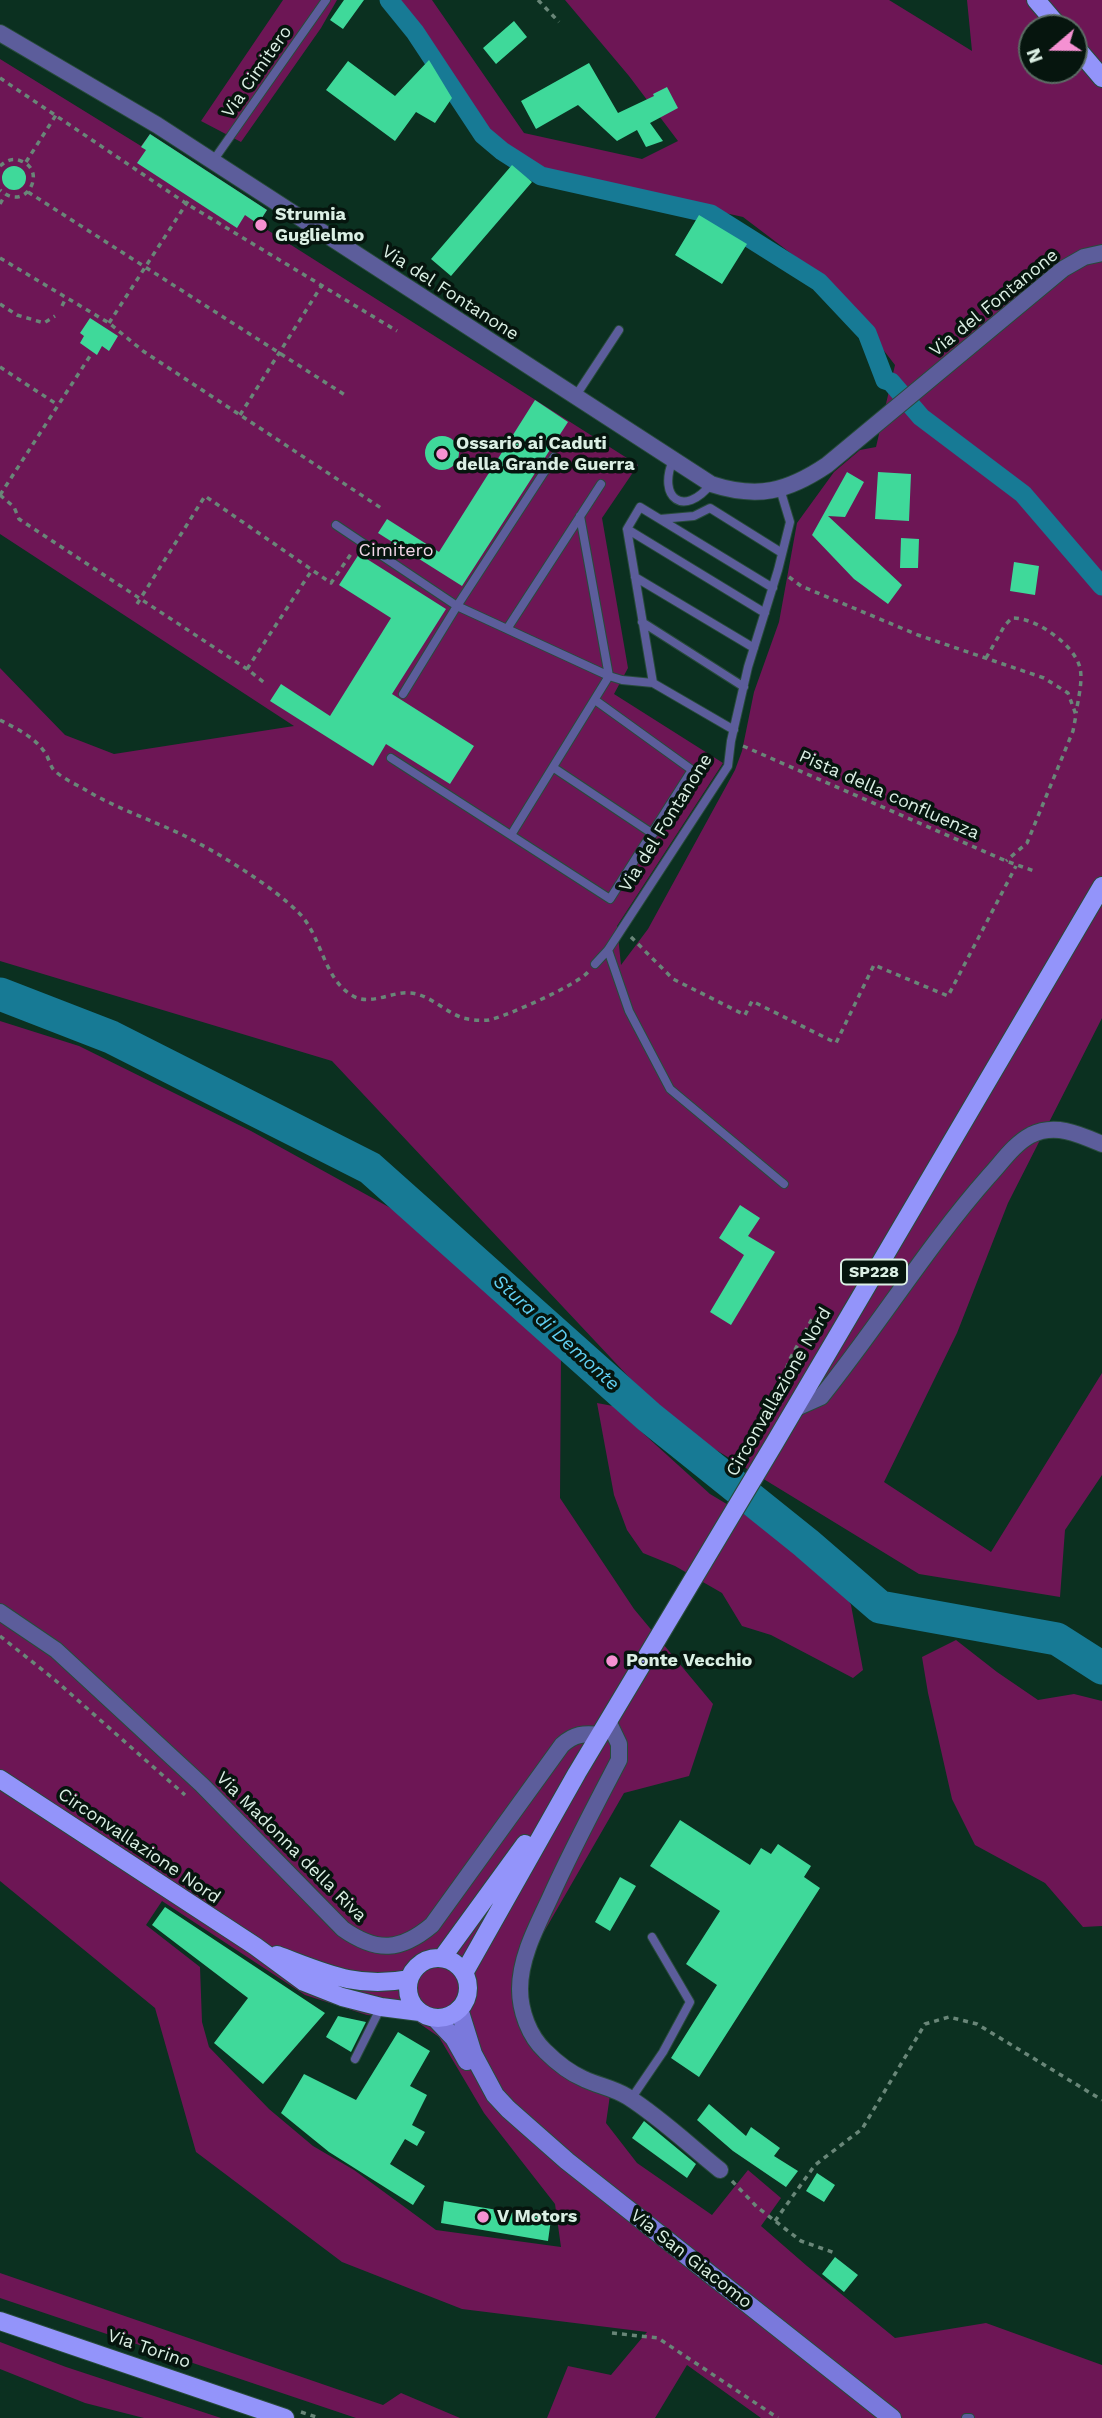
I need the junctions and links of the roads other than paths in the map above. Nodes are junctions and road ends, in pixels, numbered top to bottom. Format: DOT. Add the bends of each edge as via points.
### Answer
graph roads {
  1 [pos="326,0"];
  2 [pos="1036,0"];
  3 [pos="1048,14"];
  4 [pos="0,33"];
  5 [pos="1088,62"];
  6 [pos="1102,78"];
  7 [pos="213,162"];
  8 [pos="1102,253"];
  9 [pos="619,330"];
  10 [pos="575,397"];
  11 [pos="554,457"];
  12 [pos="673,460"];
  13 [pos="601,484"];
  14 [pos="711,484"];
  15 [pos="780,489"];
  16 [pos="580,516"];
  17 [pos="660,519"];
  18 [pos="336,525"];
  19 [pos="627,529"];
  20 [pos="782,553"];
  21 [pos="635,577"];
  22 [pos="773,588"];
  23 [pos="457,606"];
  24 [pos="765,613"];
  25 [pos="642,622"];
  26 [pos="507,629"];
  27 [pos="754,648"];
  28 [pos="609,676"];
  29 [pos="653,683"];
  30 [pos="744,687"];
  31 [pos="403,694"];
  32 [pos="595,700"];
  33 [pos="734,730"];
  34 [pos="391,758"];
  35 [pos="554,768"];
  36 [pos="653,834"];
  37 [pos="511,835"];
  38 [pos="1102,886"];
  39 [pos="608,950"];
  40 [pos="595,964"];
  41 [pos="1102,1144"];
  42 [pos="784,1184"];
  43 [pos="794,1409"];
  44 [pos="0,1612"];
  45 [pos="604,1728"];
  46 [pos="577,1773"];
  47 [pos="0,1779"];
  48 [pos="652,1937"];
  49 [pos="255,1947"];
  50 [pos="442,1958"];
  51 [pos="464,1973"];
  52 [pos="404,1980"];
  53 [pos="381,2007"];
  54 [pos="459,2008"];
  55 [pos="427,2015"];
  56 [pos="355,2059"];
  57 [pos="495,2095"];
  58 [pos="631,2099"];
  59 [pos="720,2169"];
  60 [pos="0,2321"];
  61 [pos="285,2418"];
  62 [pos="892,2418"];
  1 -- 7 [label="lane, Via Cimitero"];
  2 -- 3 [label="main road"];
  4 -- 7 [label="street, Via del Fontanone"];
  5 -- 6 [label="main road"];
  7 -- 10 [label="street, Via del Fontanone"];
  8 -- 15 [label="street, Via del Fontanone" via="1063,269 827,465"];
  9 -- 10 [label="lane"];
  10 -- 12 [label="street, Via del Fontanone"];
  11 -- 23 [label="lane"];
  12 -- 14 [label="street, Via del Fontanone"];
  12 -- 14 [label="lane" via="667,474 671,497 693,501"];
  13 -- 16 [label="lane"];
  14 -- 15 [label="street, Via del Fontanone" via="754,493"];
  15 -- 20 [label="lane, Via del Fontanone" via="790,522"];
  16 -- 26 [label="lane"];
  16 -- 28 [label="lane"];
  17 -- 19 [label="lane" via="640,507"];
  17 -- 20 [label="lane" via="694,516 710,509"];
  17 -- 22 [label="lane"];
  18 -- 23 [label="lane"];
  19 -- 21 [label="lane"];
  19 -- 24 [label="lane"];
  20 -- 22 [label="lane, Via del Fontanone"];
  21 -- 25 [label="lane"];
  21 -- 27 [label="lane"];
  22 -- 24 [label="lane, Via del Fontanone"];
  23 -- 26 [label="lane"];
  23 -- 31 [label="lane"];
  24 -- 27 [label="lane, Via del Fontanone"];
  25 -- 29 [label="lane"];
  25 -- 30 [label="lane"];
  26 -- 28 [label="lane"];
  27 -- 30 [label="lane, Via del Fontanone"];
  28 -- 29 [label="lane"];
  28 -- 32 [label="lane"];
  29 -- 33 [label="lane"];
  30 -- 33 [label="lane, Via del Fontanone"];
  32 -- 35 [label="lane"];
  32 -- 36 [label="lane" via="692,770"];
  33 -- 39 [label="lane, Via del Fontanone" via="728,766"];
  34 -- 37 [label="lane"];
  35 -- 36 [label="lane"];
  35 -- 37 [label="lane"];
  36 -- 37 [label="lane" via="610,899"];
  38 -- 43 [label="main road, Circonvallazione Nord / SP228"];
  39 -- 40 [label="lane, Via del Fontanone"];
  39 -- 42 [label="lane" via="629,1012 670,1089"];
  41 -- 43 [label="street" via="1078,1133 1050,1129 1019,1142 961,1208 821,1397"];
  43 -- 45 [label="main road, Circonvallazione Nord / SP228"];
  44 -- 45 [label="street, Via Madonna della Riva" via="56,1650 193,1776 343,1929 359,1941 379,1946 417,1938 432,1925 562,1745 571,1737"];
  45 -- 46 [label="main road, Circonvallazione Nord"];
  45 -- 58 [label="street" via="619,1744 620,1760 535,1929 520,1990 531,2033 544,2050 585,2079"];
  46 -- 50 [label="main road, Circonvallazione Nord"];
  46 -- 51 [label="main road, Circonvallazione Nord"];
  47 -- 49 [label="main road, Circonvallazione Nord"];
  48 -- 58 [label="lane" via="690,2002"];
  49 -- 52 [label="main road, Circonvallazione Nord" via="345,1980"];
  49 -- 53 [label="main road, Circonvallazione Nord" via="304,1982"];
  50 -- 51 [label="main road"];
  50 -- 52 [label="main road" via="418,1964"];
  51 -- 54 [label="main road" via="468,1992"];
  52 -- 53 [label="street" via="389,1991"];
  52 -- 55 [label="main road" via="409,1997"];
  53 -- 55 [label="main road, Circonvallazione Nord"];
  53 -- 56 [label="lane"];
  54 -- 55 [label="main road" via="444,2017"];
  54 -- 57 [label="main road, Via San Giacomo" via="473,2054"];
  55 -- 57 [label="main road, Via San Giacomo" via="454,2038 485,2090"];
  57 -- 62 [label="main road, Via San Giacomo" via="567,2161"];
  58 -- 59 [label="street"];
  60 -- 61 [label="main road, Via Torino"];
}
